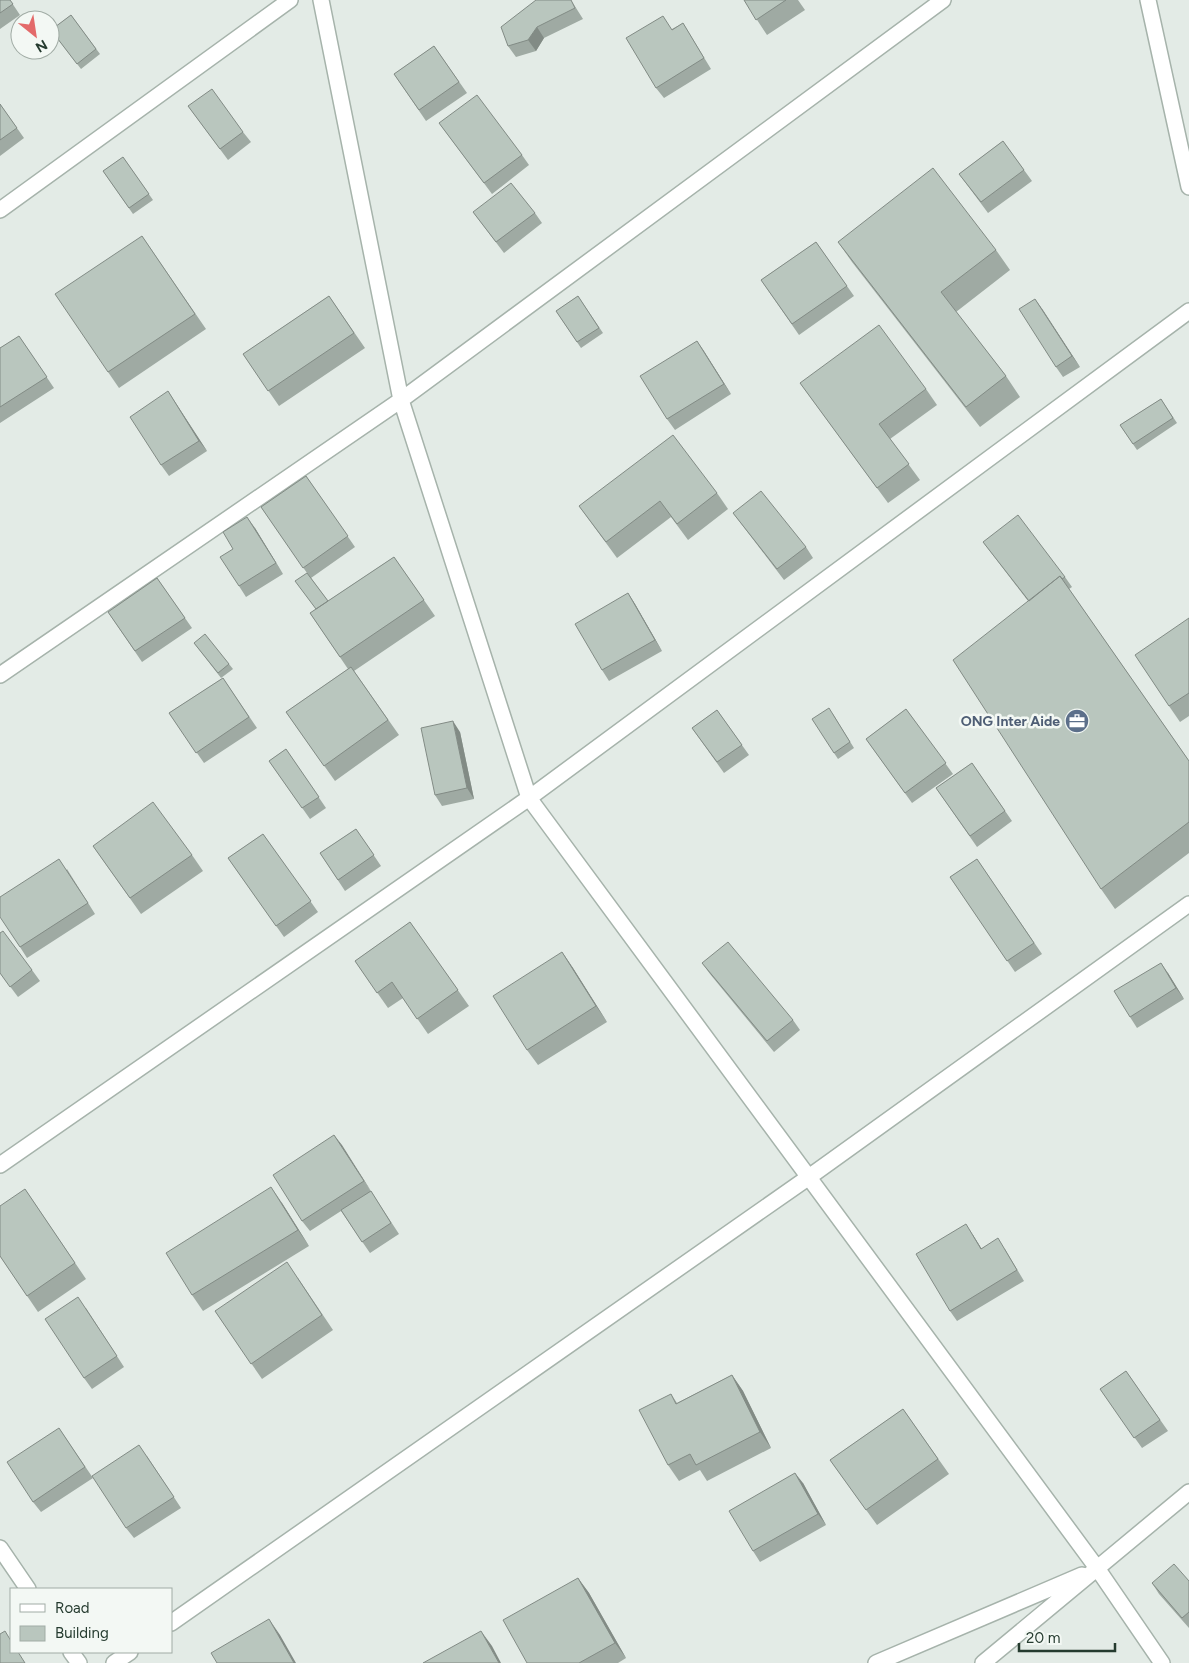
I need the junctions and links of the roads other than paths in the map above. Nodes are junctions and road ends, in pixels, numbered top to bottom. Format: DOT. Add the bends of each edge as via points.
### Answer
graph roads {
  1 [pos="290,0"];
  2 [pos="321,0"];
  3 [pos="943,0"];
  4 [pos="1148,0"];
  5 [pos="1189,187"];
  6 [pos="0,210"];
  7 [pos="1189,311"];
  8 [pos="401,400"];
  9 [pos="0,675"];
  10 [pos="529,798"];
  11 [pos="1189,904"];
  12 [pos="0,1165"];
  13 [pos="809,1177"];
  14 [pos="1189,1492"];
  15 [pos="0,1548"];
  16 [pos="1097,1568"];
  17 [pos="27,1588"];
  18 [pos="172,1622"];
  19 [pos="129,1653"];
  20 [pos="114,1663"];
  21 [pos="876,1663"];
  22 [pos="984,1663"];
  23 [pos="1162,1663"];
  1 -- 6 [label="street"];
  2 -- 8 [label="street"];
  3 -- 8 [label="street"];
  4 -- 5 [label="street"];
  7 -- 10 [label="street"];
  8 -- 9 [label="street"];
  8 -- 10 [label="street"];
  10 -- 12 [label="street"];
  10 -- 13 [label="street"];
  11 -- 13 [label="street"];
  13 -- 16 [label="street"];
  13 -- 18 [label="street"];
  14 -- 16 [label="street"];
  15 -- 17 [label="street"];
  16 -- 21 [label="street"];
  16 -- 22 [label="street"];
  16 -- 23 [label="street"];
  19 -- 20 [label="street"];
}
